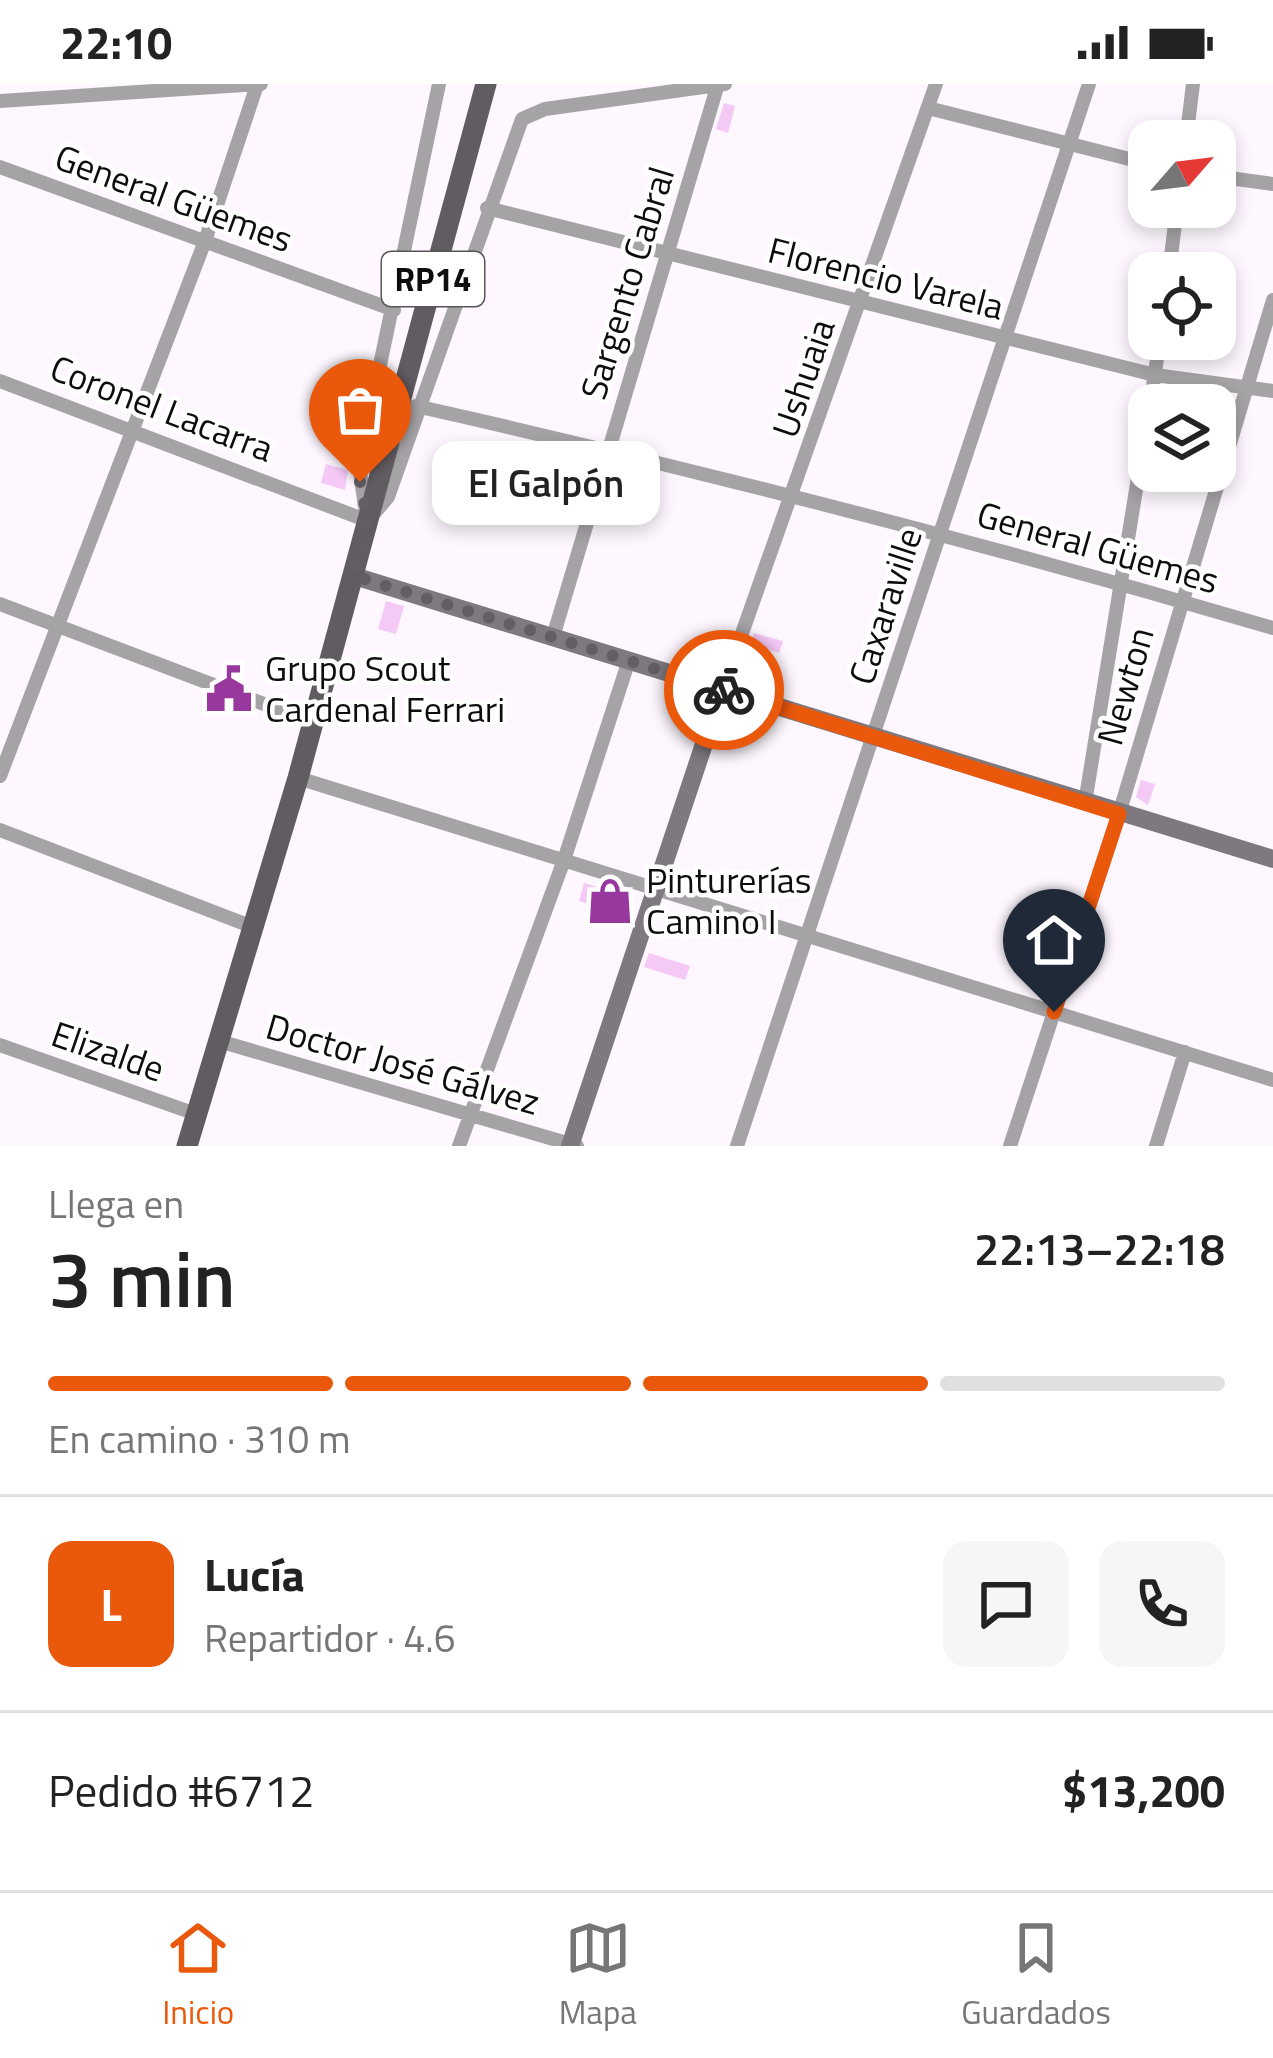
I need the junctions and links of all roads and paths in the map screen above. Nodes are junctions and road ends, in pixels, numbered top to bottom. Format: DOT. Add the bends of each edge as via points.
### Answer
graph roads {
  1 [pos="259,84"];
  2 [pos="439,84"];
  3 [pos="486,84"];
  4 [pos="720,84"];
  5 [pos="936,84"];
  6 [pos="1089,84"];
  7 [pos="1193,84"];
  8 [pos="0,100"];
  9 [pos="928,108"];
  10 [pos="1189,120"];
  11 [pos="1070,146"];
  12 [pos="1128,159"];
  13 [pos="0,167"];
  14 [pos="1236,179"];
  15 [pos="1273,184"];
  16 [pos="487,208"];
  17 [pos="205,241"];
  18 [pos="666,254"];
  19 [pos="1273,300"];
  20 [pos="861,303"];
  21 [pos="394,310"];
  22 [pos="1005,339"];
  23 [pos="1157,360"];
  24 [pos="1155,375"];
  25 [pos="0,381"];
  26 [pos="1153,384"];
  27 [pos="1248,387"];
  28 [pos="1273,391"];
  29 [pos="416,406"];
  30 [pos="130,431"];
  31 [pos="608,449"];
  32 [pos="1135,492"];
  33 [pos="792,498"];
  34 [pos="368,521"];
  35 [pos="940,534"];
  36 [pos="354,576"];
  37 [pos="1120,581"];
  38 [pos="1181,601"];
  39 [pos="0,604"];
  40 [pos="57,626"];
  41 [pos="1273,628"];
  42 [pos="553,637"];
  43 [pos="629,660"];
  44 [pos="722,690"];
  45 [pos="314,723"];
  46 [pos="874,738"];
  47 [pos="0,776"];
  48 [pos="298,778"];
  49 [pos="1084,802"];
  50 [pos="1119,814"];
  51 [pos="0,830"];
  52 [pos="564,860"];
  53 [pos="1273,860"];
  54 [pos="654,887"];
  55 [pos="254,926"];
  56 [pos="808,938"];
  57 [pos="1054,1012"];
  58 [pos="219,1041"];
  59 [pos="0,1045"];
  60 [pos="1185,1052"];
  61 [pos="1273,1080"];
  62 [pos="196,1114"];
  63 [pos="470,1116"];
  64 [pos="572,1145"];
  65 [pos="187,1146"];
  66 [pos="459,1146"];
  67 [pos="736,1146"];
  68 [pos="1010,1146"];
  69 [pos="1156,1146"];
  1 -- 8 [label="street"];
  1 -- 17 [label="street"];
  2 -- 21 [label="street"];
  3 -- 34 [label="main road, RP14"];
  4 -- 16 [label="street" via="528,113"];
  4 -- 18 [label="street, Sargento Cabral"];
  5 -- 9 [label="street, Ushuaia"];
  6 -- 11 [label="street, Caxaraville"];
  7 -- 10 [label="street"];
  9 -- 11 [label="street"];
  9 -- 20 [label="street, Ushuaia"];
  11 -- 12 [label="street"];
  11 -- 22 [label="street, Caxaraville"];
  13 -- 17 [label="street, General Güemes"];
  14 -- 15 [label="street"];
  16 -- 18 [label="street, Florencio Varela"];
  16 -- 29 [label="street"];
  17 -- 21 [label="street, General Güemes"];
  17 -- 30 [label="street"];
  18 -- 20 [label="street, Florencio Varela"];
  18 -- 31 [label="street, Sargento Cabral"];
  19 -- 27 [label="street, Newton"];
  20 -- 22 [label="street, Florencio Varela"];
  20 -- 33 [label="street, Ushuaia"];
  21 -- 34 [label="street" via="359,465"];
  22 -- 24 [label="street, Florencio Varela"];
  22 -- 35 [label="street, Caxaraville"];
  23 -- 24 [label="street"];
  24 -- 26 [label="street"];
  24 -- 27 [label="street, Florencio Varela"];
  25 -- 30 [label="street, Coronel Lacarra"];
  27 -- 28 [label="street, Florencio Varela"];
  27 -- 38 [label="street, Newton"];
  29 -- 31 [label="street, General Güemes"];
  29 -- 34 [label="street" via="388,497"];
  30 -- 34 [label="street, Coronel Lacarra"];
  30 -- 40 [label="street"];
  31 -- 33 [label="street, General Güemes"];
  31 -- 42 [label="street, Sargento Cabral"];
  32 -- 37 [label="street"];
  33 -- 35 [label="street, General Güemes"];
  33 -- 44 [label="street, Ushuaia"];
  34 -- 36 [label="main road, RP14"];
  35 -- 37 [label="street, General Güemes"];
  35 -- 46 [label="street, Caxaraville"];
  36 -- 42 [label="street"];
  36 -- 45 [label="main road, RP14"];
  37 -- 38 [label="street, General Güemes"];
  37 -- 49 [label="street"];
  38 -- 41 [label="street, General Güemes"];
  38 -- 50 [label="street, Newton"];
  39 -- 40 [label="street"];
  40 -- 45 [label="street"];
  40 -- 47 [label="street"];
  42 -- 43 [label="street"];
  43 -- 44 [label="street"];
  43 -- 52 [label="street"];
  44 -- 46 [label="street"];
  44 -- 54 [label="street"];
  45 -- 48 [label="main road, RP14"];
  46 -- 49 [label="street"];
  46 -- 56 [label="street, Caxaraville"];
  48 -- 52 [label="street"];
  48 -- 55 [label="main road, RP14"];
  49 -- 50 [label="street"];
  50 -- 53 [label="street"];
  50 -- 57 [label="street, Newton"];
  51 -- 55 [label="street"];
  52 -- 54 [label="street"];
  52 -- 63 [label="street"];
  54 -- 56 [label="street"];
  54 -- 64 [label="street"];
  55 -- 58 [label="main road, RP14"];
  56 -- 57 [label="street"];
  56 -- 67 [label="street, Caxaraville"];
  57 -- 60 [label="street"];
  57 -- 68 [label="street, Newton"];
  58 -- 62 [label="main road, RP14"];
  58 -- 63 [label="street, Doctor José Gálvez"];
  59 -- 62 [label="street, Elizalde"];
  60 -- 61 [label="street"];
  60 -- 69 [label="street"];
  62 -- 65 [label="main road, RP14"];
  63 -- 64 [label="street, Doctor José Gálvez"];
  63 -- 66 [label="street"];
}
